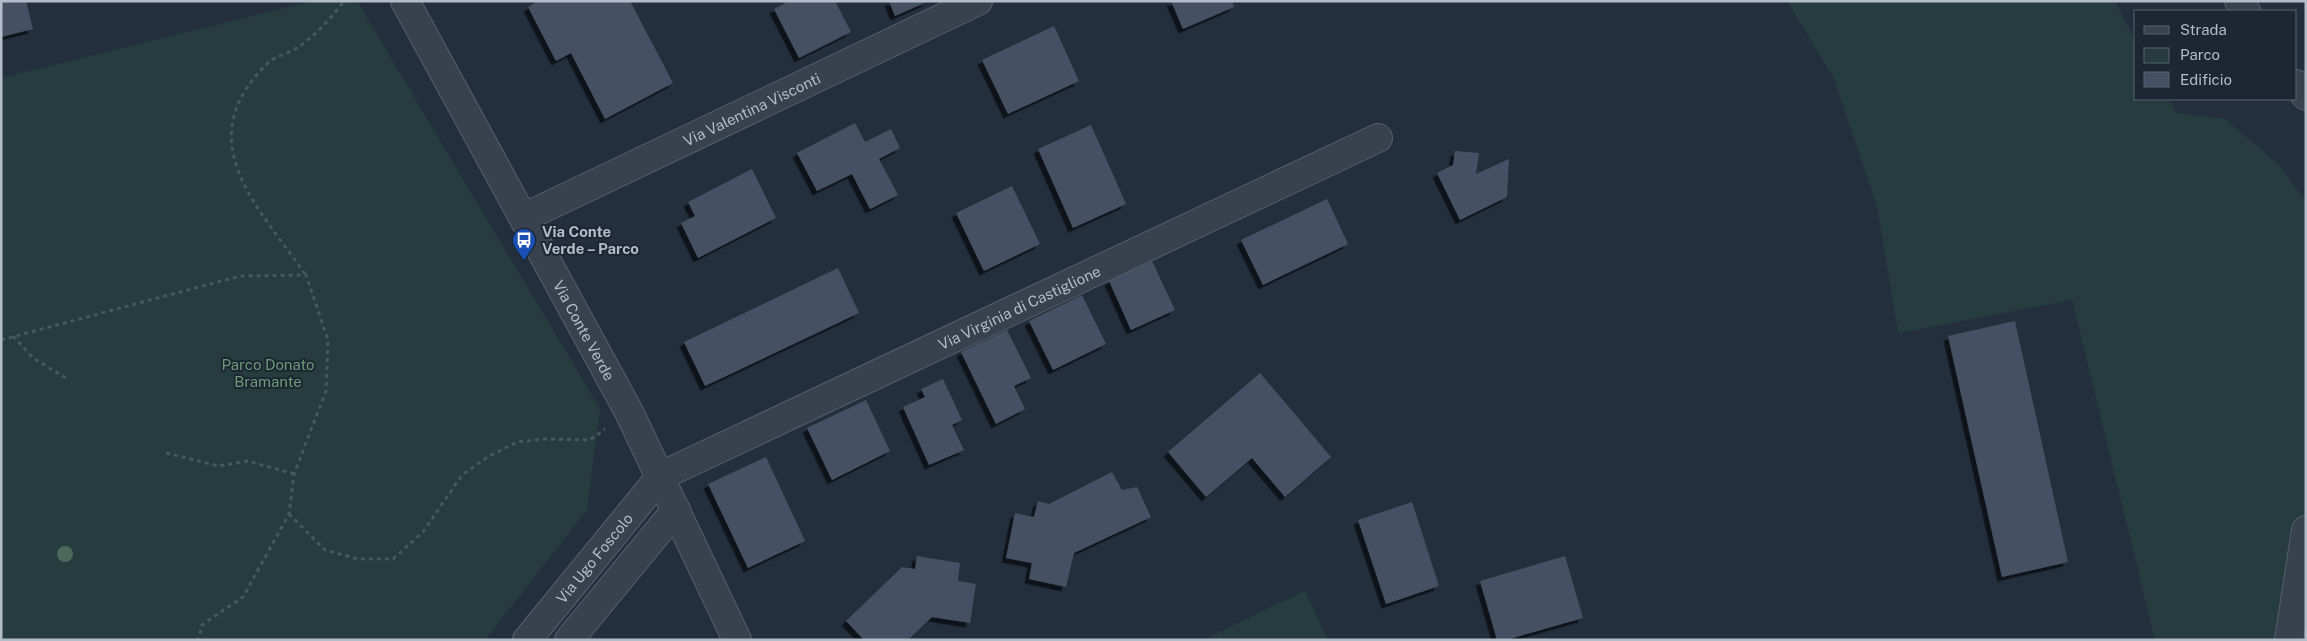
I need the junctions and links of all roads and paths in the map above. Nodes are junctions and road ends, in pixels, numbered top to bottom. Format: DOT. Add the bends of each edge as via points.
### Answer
graph roads {
  1 [pos="344,1"];
  2 [pos="405,1"];
  3 [pos="978,1"];
  4 [pos="2297,85"];
  5 [pos="2306,96"];
  6 [pos="1378,138"];
  7 [pos="525,218"];
  8 [pos="306,275"];
  9 [pos="1,333"];
  10 [pos="13,336"];
  11 [pos="2,339"];
  12 [pos="66,378"];
  13 [pos="629,412"];
  14 [pos="166,452"];
  15 [pos="294,474"];
  16 [pos="660,476"];
  17 [pos="676,510"];
  18 [pos="289,514"];
  19 [pos="2306,530"];
  20 [pos="198,640"];
  21 [pos="527,640"];
  22 [pos="569,640"];
  23 [pos="738,640"];
  24 [pos="2289,640"];
  1 -- 8 [label="path" via="324,26 296,49 269,62 242,93 232,119 232,156 245,189"];
  2 -- 7 [label="street, Via Conte Verde"];
  3 -- 7 [label="street, Via Valentina Visconti"];
  4 -- 5 [label="street"];
  6 -- 16 [label="street, Via Virginia di Castiglione"];
  7 -- 13 [label="street, Via Conte Verde"];
  8 -- 10 [label="path" via="240,276"];
  8 -- 15 [label="path" via="328,340 326,391"];
  9 -- 11 [label="path"];
  10 -- 11 [label="path"];
  10 -- 12 [label="path" via="33,358"];
  13 -- 16 [label="street, Via Conte Verde"];
  13 -- 18 [label="path" via="590,440 517,442 486,458 462,475 423,532 393,559 358,559 325,550"];
  14 -- 15 [label="path" via="219,466 248,461"];
  15 -- 18 [label="path"];
  16 -- 17 [label="street, Via Conte Verde"];
  16 -- 21 [label="street, Via Ugo Foscolo"];
  17 -- 22 [label="street"];
  17 -- 23 [label="street, Via Conte Verde"];
  18 -- 20 [label="path" via="243,597 202,625"];
  19 -- 24 [label="street"];
}
